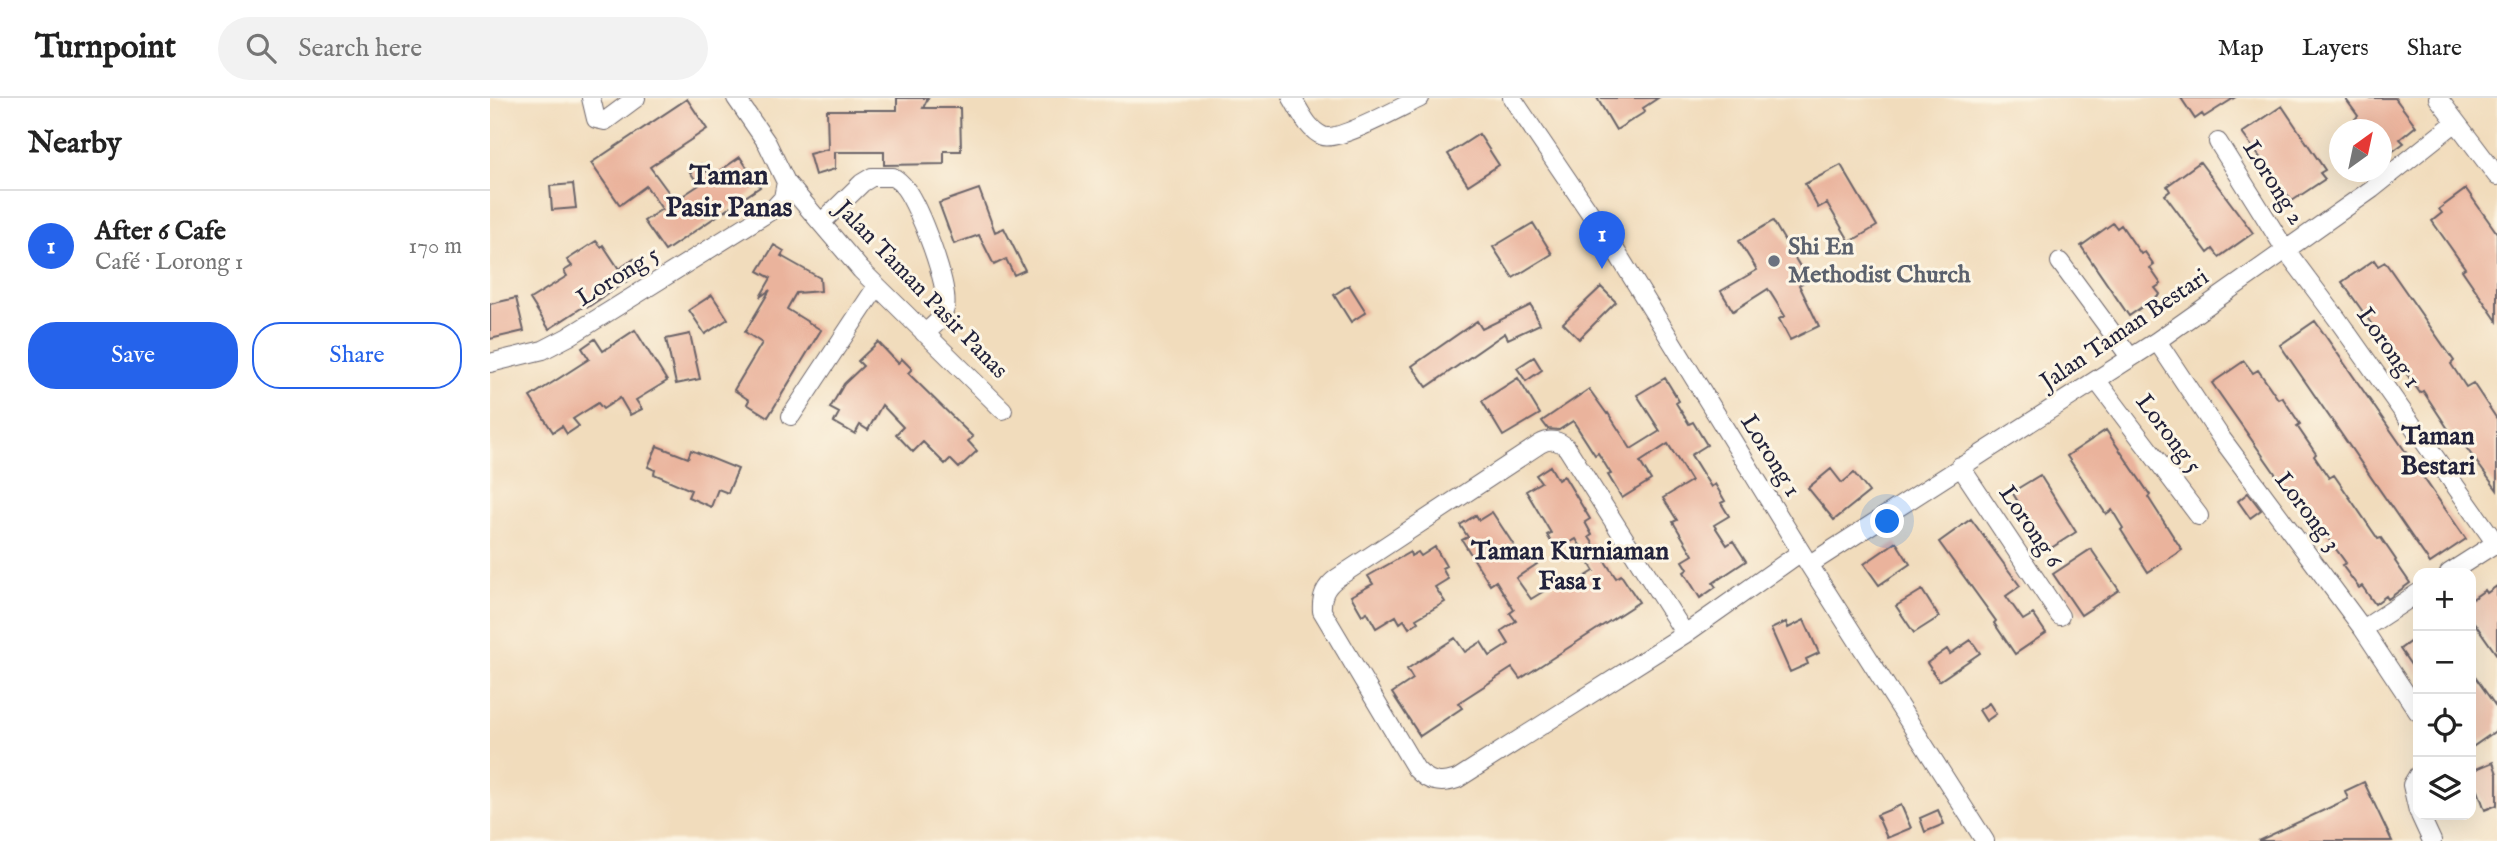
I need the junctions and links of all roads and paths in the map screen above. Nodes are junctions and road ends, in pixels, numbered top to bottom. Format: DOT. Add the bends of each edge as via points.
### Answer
graph roads {
  1 [pos="591,98"];
  2 [pos="636,98"];
  3 [pos="736,98"];
  4 [pos="1292,98"];
  5 [pos="1420,98"];
  6 [pos="1512,98"];
  7 [pos="2438,98"];
  8 [pos="2456,122"];
  9 [pos="2218,142"];
  10 [pos="2497,176"];
  11 [pos="786,182"];
  12 [pos="821,223"];
  13 [pos="2286,250"];
  14 [pos="2060,262"];
  15 [pos="877,286"];
  16 [pos="924,333"];
  17 [pos="2157,341"];
  18 [pos="2130,357"];
  19 [pos="490,363"];
  20 [pos="2097,381"];
  21 [pos="1003,410"];
  22 [pos="792,416"];
  23 [pos="1960,466"];
  24 [pos="2199,516"];
  25 [pos="2496,544"];
  26 [pos="1805,558"];
  27 [pos="2457,568"];
  28 [pos="2413,596"];
  29 [pos="2060,616"];
  30 [pos="2363,629"];
  31 [pos="1685,634"];
  32 [pos="2413,704"];
  33 [pos="2422,820"];
  34 [pos="1985,841"];
  35 [pos="2432,841"];
  1 -- 2 [label="street" via="596,119 605,121"];
  3 -- 11 [label="street, Jalan Taman Pasir Panas" via="767,143"];
  4 -- 5 [label="street" via="1309,125 1328,138"];
  6 -- 26 [label="street, Lorong 1" via="1614,248"];
  7 -- 8 [label="street"];
  8 -- 10 [label="street"];
  8 -- 13 [label="street, Jalan Taman Bestari"];
  9 -- 13 [label="street, Lorong 2"];
  11 -- 12 [label="street, Jalan Taman Pasir Panas"];
  11 -- 19 [label="street, Lorong 5" via="783,198 772,210 568,337 543,350"];
  12 -- 15 [label="street, Jalan Taman Pasir Panas"];
  12 -- 16 [label="street" via="872,177 893,177 904,186 934,253 946,295 943,314"];
  13 -- 17 [label="street, Jalan Taman Bestari"];
  13 -- 25 [label="street, Lorong 1"];
  14 -- 18 [label="street"];
  15 -- 16 [label="street, Jalan Taman Pasir Panas"];
  15 -- 22 [label="street"];
  16 -- 21 [label="street, Jalan Taman Pasir Panas"];
  17 -- 18 [label="street, Jalan Taman Bestari"];
  17 -- 30 [label="street, Lorong 3" via="2222,439"];
  18 -- 20 [label="street, Jalan Taman Bestari"];
  20 -- 23 [label="street, Jalan Taman Bestari"];
  20 -- 24 [label="street, Lorong 5"];
  23 -- 26 [label="street, Jalan Taman Bestari"];
  23 -- 29 [label="street, Lorong 6"];
  25 -- 27 [label="street"];
  26 -- 31 [label="street, Jalan Taman Bestari"];
  26 -- 34 [label="street, Lorong 1"];
  28 -- 30 [label="street"];
  30 -- 32 [label="street, Lorong 3"];
  31 -- 31 [label="street, Jalan Taman Bestari" via="1457,779 1439,782 1416,769 1322,611 1322,601 1337,578 1551,440 1567,448"];
  33 -- 35 [label="street"];
}
